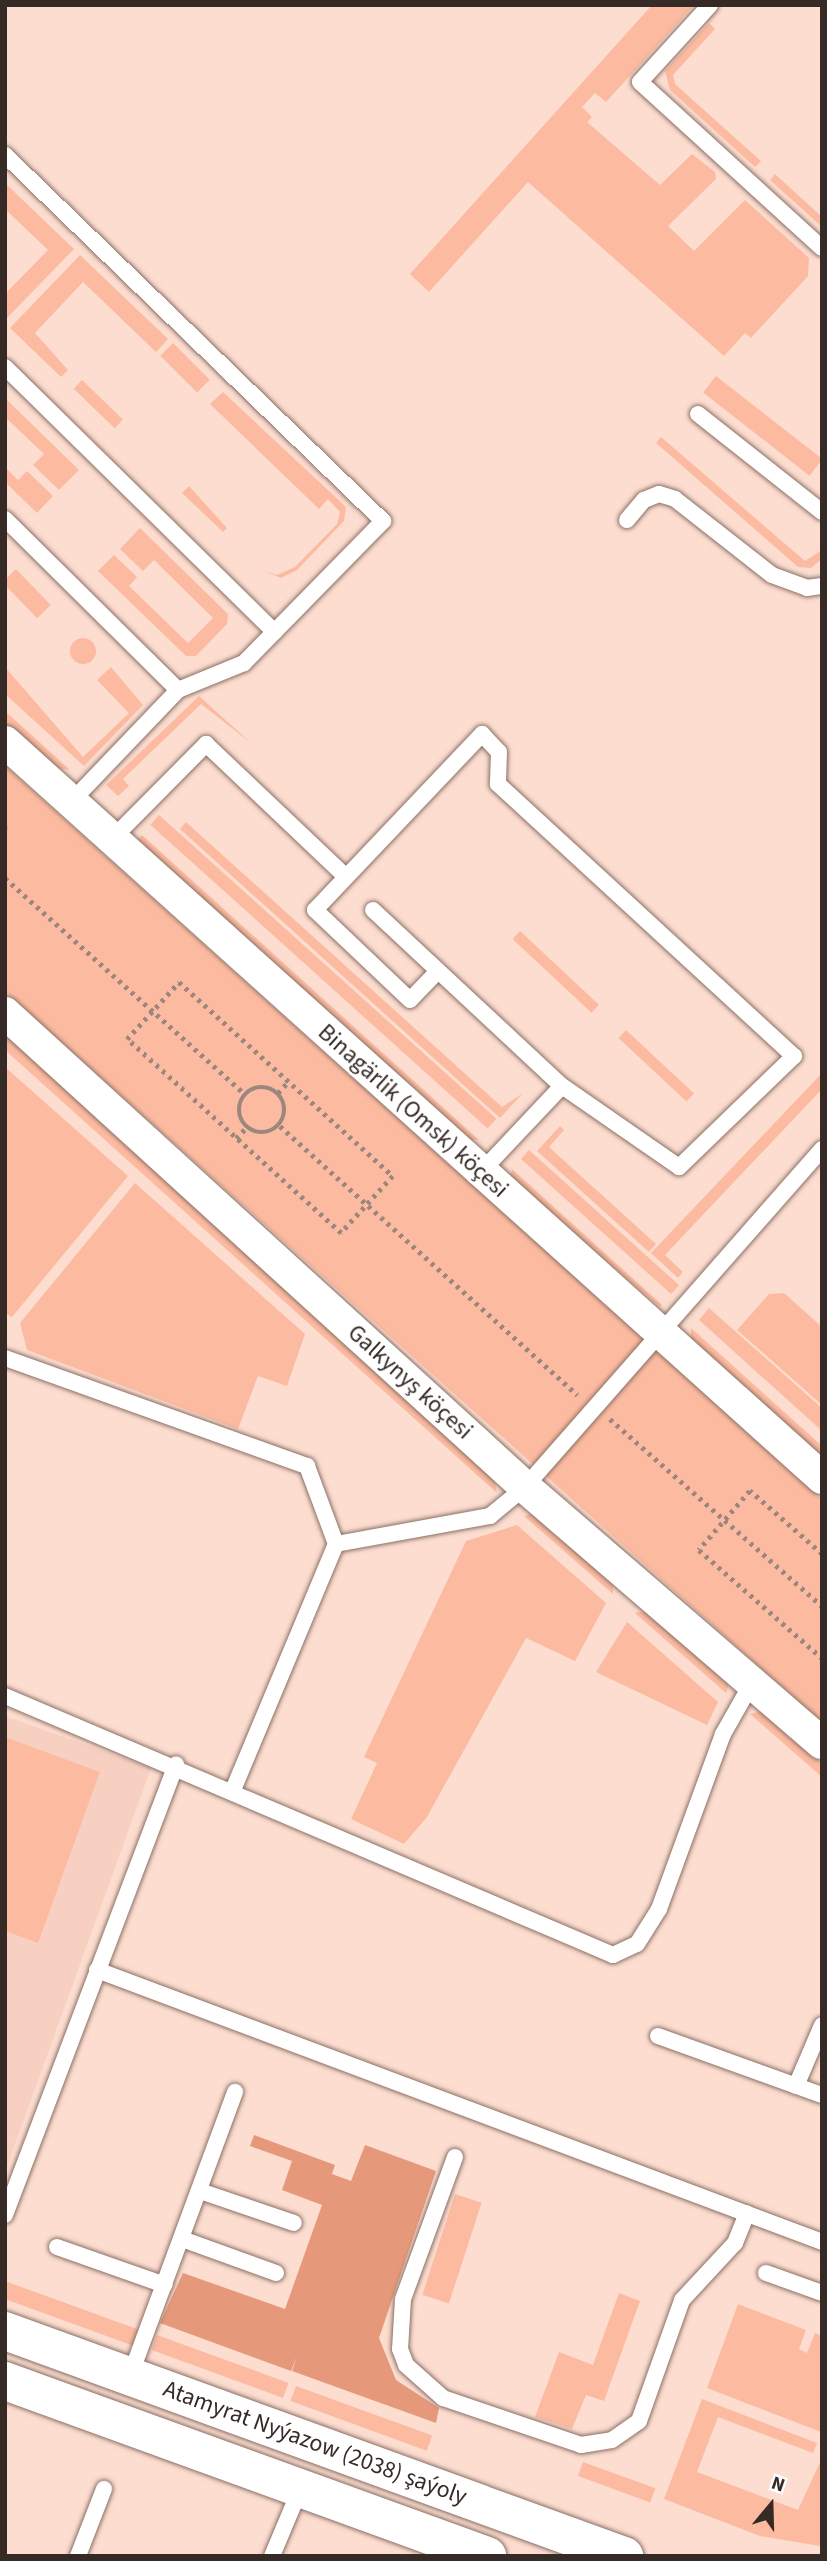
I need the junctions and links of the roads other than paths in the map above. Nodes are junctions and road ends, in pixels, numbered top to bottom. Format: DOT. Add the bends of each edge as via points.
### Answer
graph roads {
  1 [pos="710,5"];
  2 [pos="5,155"];
  3 [pos="822,248"];
  4 [pos="5,367"];
  5 [pos="698,414"];
  6 [pos="822,512"];
  7 [pos="5,519"];
  8 [pos="626,520"];
  9 [pos="822,586"];
  10 [pos="275,632"];
  11 [pos="178,690"];
  12 [pos="5,742"];
  13 [pos="71,802"];
  14 [pos="112,839"];
  15 [pos="346,877"];
  16 [pos="373,910"];
  17 [pos="438,971"];
  18 [pos="5,1013"];
  19 [pos="562,1086"];
  20 [pos="822,1149"];
  21 [pos="481,1172"];
  22 [pos="661,1335"];
  23 [pos="5,1358"];
  24 [pos="822,1478"];
  25 [pos="525,1486"];
  26 [pos="336,1544"];
  27 [pos="752,1683"];
  28 [pos="5,1696"];
  29 [pos="822,1743"];
  30 [pos="176,1764"];
  31 [pos="233,1790"];
  32 [pos="97,1970"];
  33 [pos="822,2025"];
  34 [pos="658,2036"];
  35 [pos="796,2086"];
  36 [pos="235,2092"];
  37 [pos="822,2095"];
  38 [pos="455,2158"];
  39 [pos="200,2191"];
  40 [pos="747,2213"];
  41 [pos="5,2215"];
  42 [pos="293,2223"];
  43 [pos="182,2239"];
  44 [pos="822,2242"];
  45 [pos="57,2247"];
  46 [pos="275,2273"];
  47 [pos="766,2273"];
  48 [pos="165,2285"];
  49 [pos="822,2293"];
  50 [pos="5,2331"];
  51 [pos="130,2376"];
  52 [pos="5,2381"];
  53 [pos="301,2487"];
  54 [pos="104,2489"];
  55 [pos="78,2556"];
  56 [pos="272,2556"];
  57 [pos="487,2556"];
  58 [pos="624,2556"];
  1 -- 3 [label="lane" via="639,82"];
  2 -- 10 [label="lane" via="383,521"];
  4 -- 10 [label="lane"];
  5 -- 6 [label="lane"];
  7 -- 11 [label="lane"];
  8 -- 9 [label="lane" via="652,497 676,499 772,575 807,588"];
  10 -- 11 [label="lane" via="243,663"];
  11 -- 13 [label="lane"];
  12 -- 13 [label="street, Binagärlik (Omsk) köçesi"];
  13 -- 14 [label="street, Binagärlik (Omsk) köçesi"];
  14 -- 15 [label="lane" via="206,744"];
  14 -- 21 [label="street, Binagärlik (Omsk) köçesi"];
  15 -- 17 [label="lane" via="315,910 410,1000"];
  15 -- 19 [label="lane" via="482,734 499,752 498,784 793,1056 679,1167"];
  16 -- 17 [label="lane"];
  17 -- 19 [label="lane"];
  18 -- 25 [label="street, Galkynyş köçesi"];
  19 -- 21 [label="lane"];
  20 -- 22 [label="lane"];
  21 -- 22 [label="street, Binagärlik (Omsk) köçesi"];
  22 -- 24 [label="street, Binagärlik (Omsk) köçesi"];
  22 -- 25 [label="lane"];
  23 -- 26 [label="lane" via="307,1466"];
  25 -- 26 [label="lane" via="490,1516"];
  25 -- 27 [label="street, Galkynyş köçesi"];
  26 -- 31 [label="lane"];
  27 -- 29 [label="street, Galkynyş köçesi"];
  27 -- 31 [label="lane" via="723,1734 659,1909 637,1944 613,1955"];
  28 -- 30 [label="lane"];
  30 -- 31 [label="lane"];
  30 -- 32 [label="lane"];
  32 -- 40 [label="lane"];
  32 -- 41 [label="lane"];
  33 -- 35 [label="lane"];
  34 -- 35 [label="lane"];
  35 -- 37 [label="lane"];
  36 -- 39 [label="lane"];
  38 -- 40 [label="lane" via="403,2299 399,2327 406,2365 443,2398 581,2445 612,2440 639,2421 682,2300 735,2243"];
  39 -- 42 [label="lane"];
  39 -- 43 [label="lane"];
  40 -- 44 [label="lane"];
  43 -- 46 [label="lane"];
  43 -- 48 [label="lane"];
  45 -- 48 [label="lane"];
  47 -- 49 [label="lane"];
  48 -- 51 [label="lane"];
  50 -- 51 [label="main road, Atamyrat Nyýazow (2038) şaýoly"];
  51 -- 58 [label="main road, Atamyrat Nyýazow (2038) şaýoly"];
  52 -- 53 [label="main road, Atamyrat Nyýazow (2038) şaýoly"];
  53 -- 56 [label="lane"];
  53 -- 57 [label="main road, Atamyrat Nyýazow (2038) şaýoly"];
  54 -- 55 [label="lane"];
}
